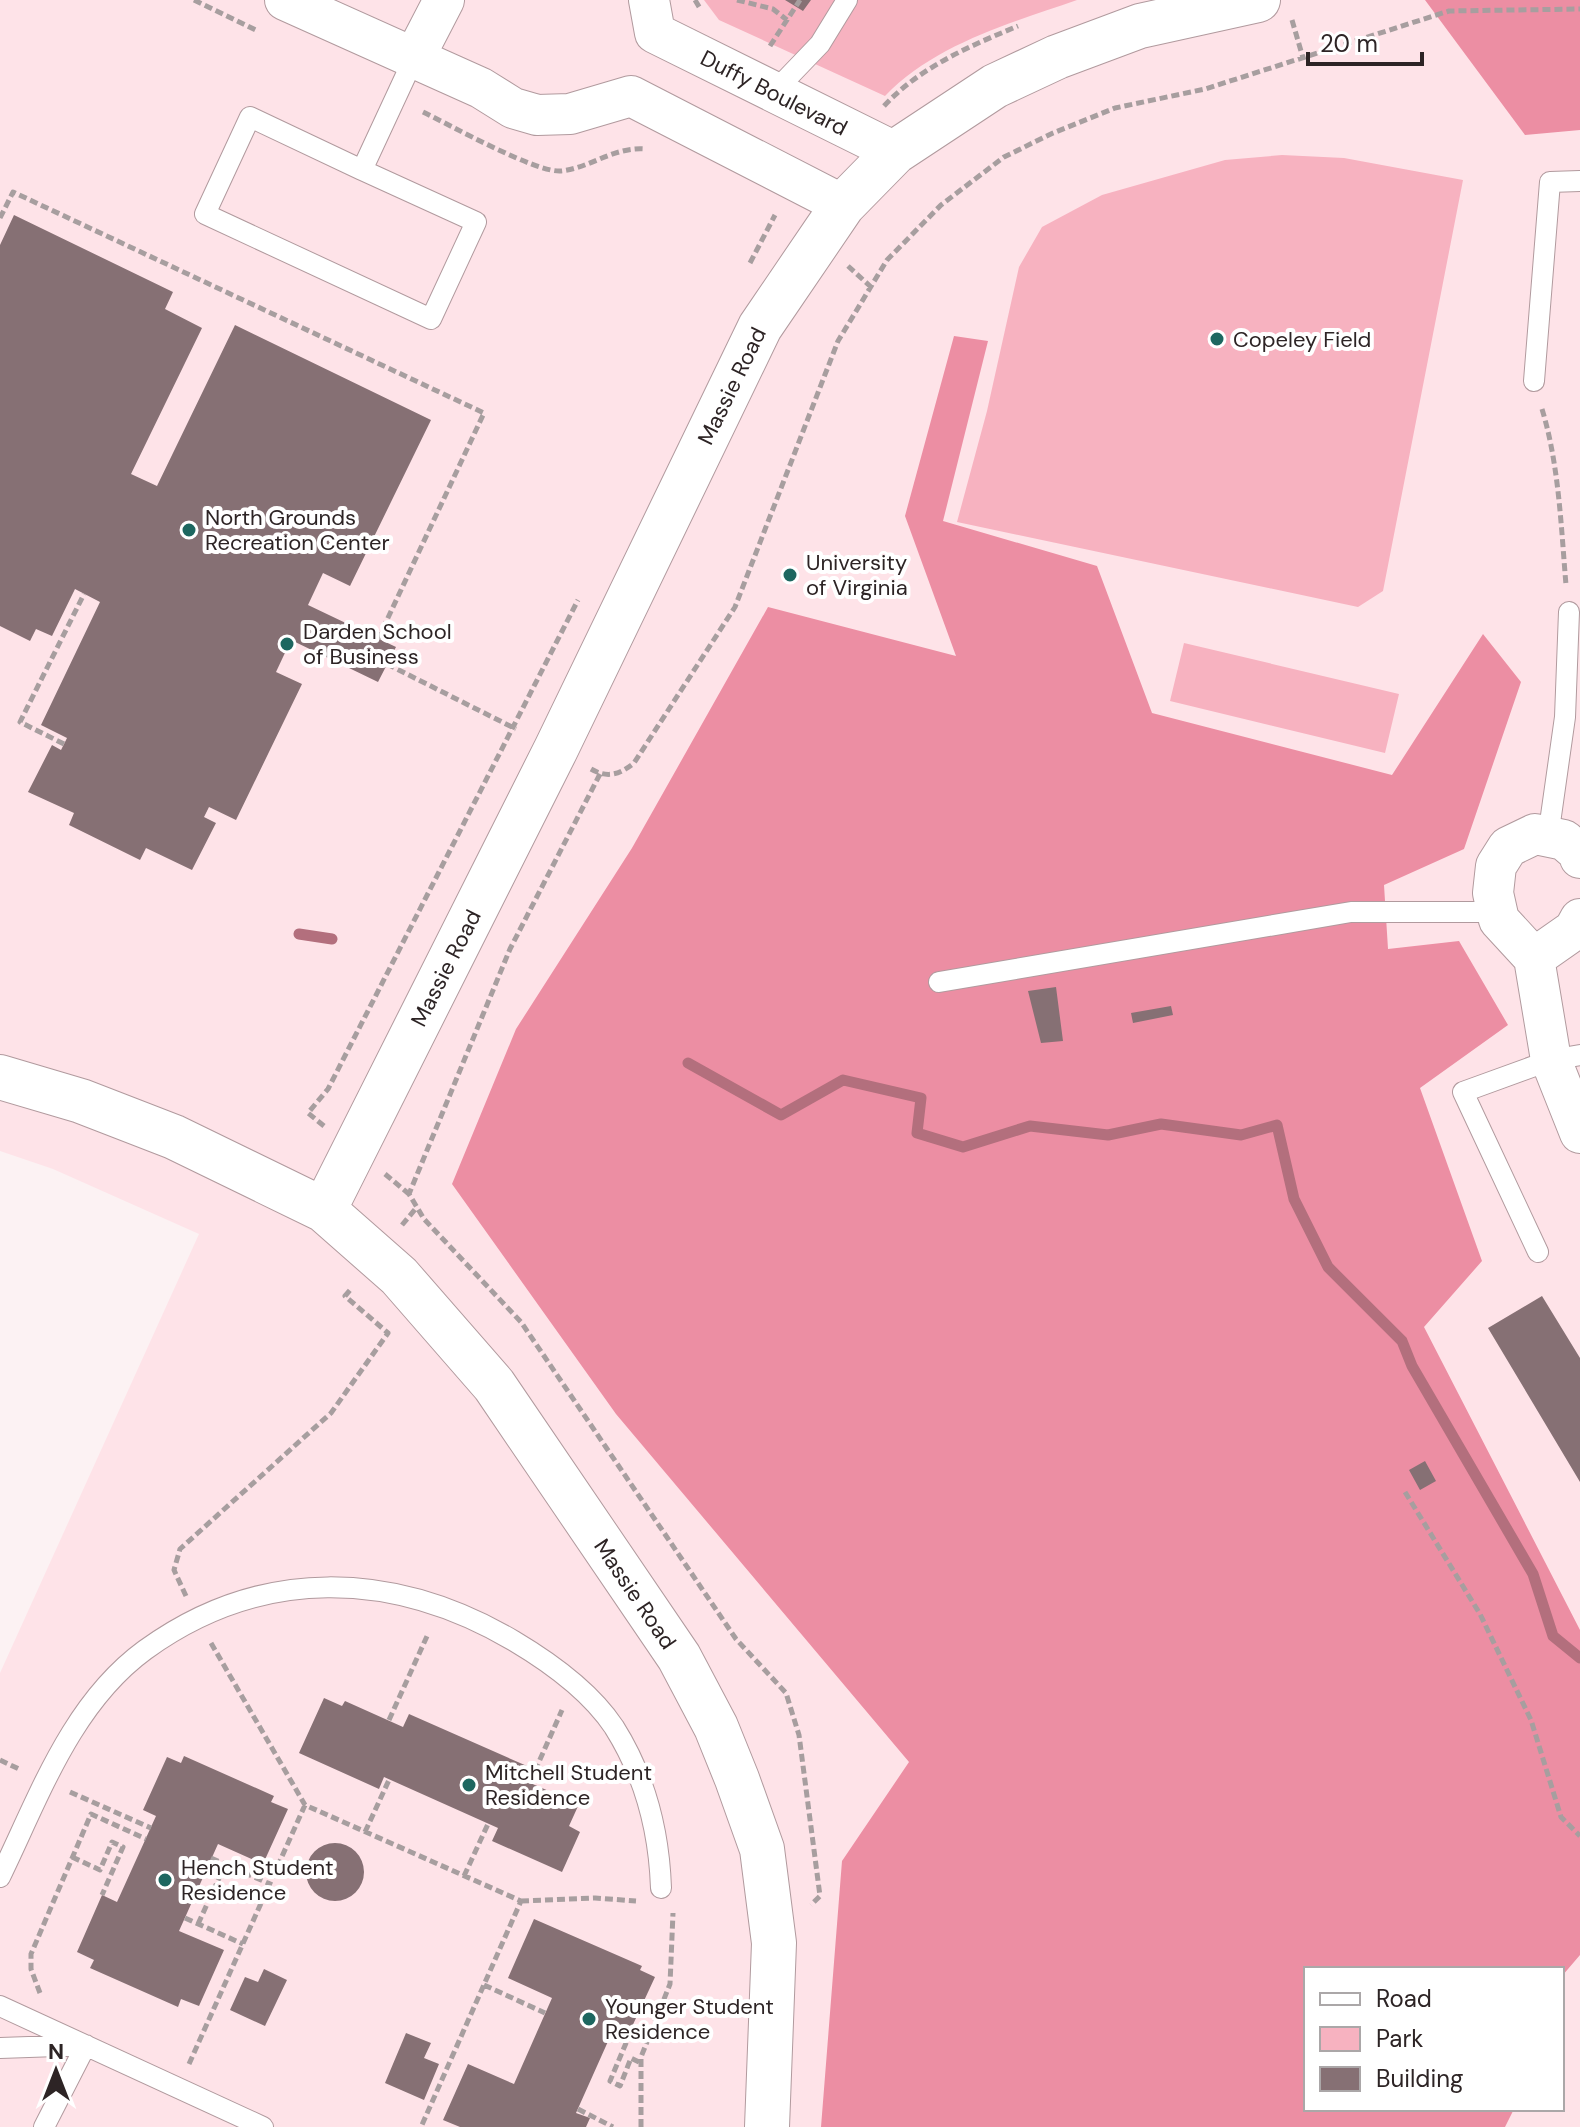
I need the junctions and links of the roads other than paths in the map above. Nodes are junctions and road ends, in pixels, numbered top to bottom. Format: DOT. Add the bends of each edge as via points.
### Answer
graph roads {
  1 [pos="285,0"];
  2 [pos="444,0"];
  3 [pos="847,0"];
  4 [pos="1274,8"];
  5 [pos="652,16"];
  6 [pos="414,58"];
  7 [pos="773,93"];
  8 [pos="631,96"];
  9 [pos="895,152"];
  10 [pos="362,170"];
  11 [pos="1580,181"];
  12 [pos="843,205"];
  13 [pos="1534,381"];
  14 [pos="1569,612"];
  15 [pos="1564,847"];
  16 [pos="1497,912"];
  17 [pos="1580,919"];
  18 [pos="1534,958"];
  19 [pos="939,982"];
  20 [pos="1565,1058"];
  21 [pos="0,1077"];
  22 [pos="1580,1133"];
  23 [pos="324,1210"];
  24 [pos="1538,1252"];
  25 [pos="0,1877"];
  26 [pos="665,1896"];
  27 [pos="5,2013"];
  28 [pos="86,2045"];
  29 [pos="0,2048"];
  30 [pos="44,2127"];
  31 [pos="263,2127"];
  32 [pos="767,2127"];
  1 -- 6 [label="street"];
  2 -- 6 [label="street"];
  3 -- 7 [label="lane" via="820,44"];
  4 -- 9 [label="street, Massie Road" via="1140,26 1057,57 995,86"];
  5 -- 7 [label="street, Duffy Boulevard"];
  5 -- 8 [label="street, Duffy Boulevard" via="644,78"];
  6 -- 8 [label="street" via="537,115 584,111"];
  6 -- 10 [label="lane"];
  7 -- 9 [label="street, Duffy Boulevard"];
  8 -- 12 [label="street"];
  9 -- 12 [label="street, Massie Road"];
  10 -- 10 [label="lane" via="250,117 205,214 431,319 476,222"];
  11 -- 13 [label="lane" via="1550,182"];
  12 -- 23 [label="street, Massie Road" via="760,327"];
  14 -- 15 [label="lane"];
  15 -- 16 [label="street" via="1535,834 1508,847 1496,866"];
  16 -- 18 [label="street"];
  16 -- 19 [label="lane" via="1351,912"];
  17 -- 18 [label="street" via="1574,930"];
  18 -- 20 [label="street"];
  20 -- 22 [label="street"];
  20 -- 24 [label="lane" via="1463,1092"];
  21 -- 23 [label="street" via="174,1137"];
  23 -- 32 [label="street, Massie Road" via="399,1276 494,1385 679,1657 716,1727 762,1849 774,1943"];
  25 -- 26 [label="lane" via="73,1729 104,1688 143,1652 224,1606 274,1592 326,1586 415,1597 483,1623 574,1683 612,1725 637,1769 653,1818"];
  27 -- 28 [label="lane"];
  28 -- 29 [label="lane"];
  28 -- 30 [label="lane"];
  28 -- 31 [label="lane"];
}
